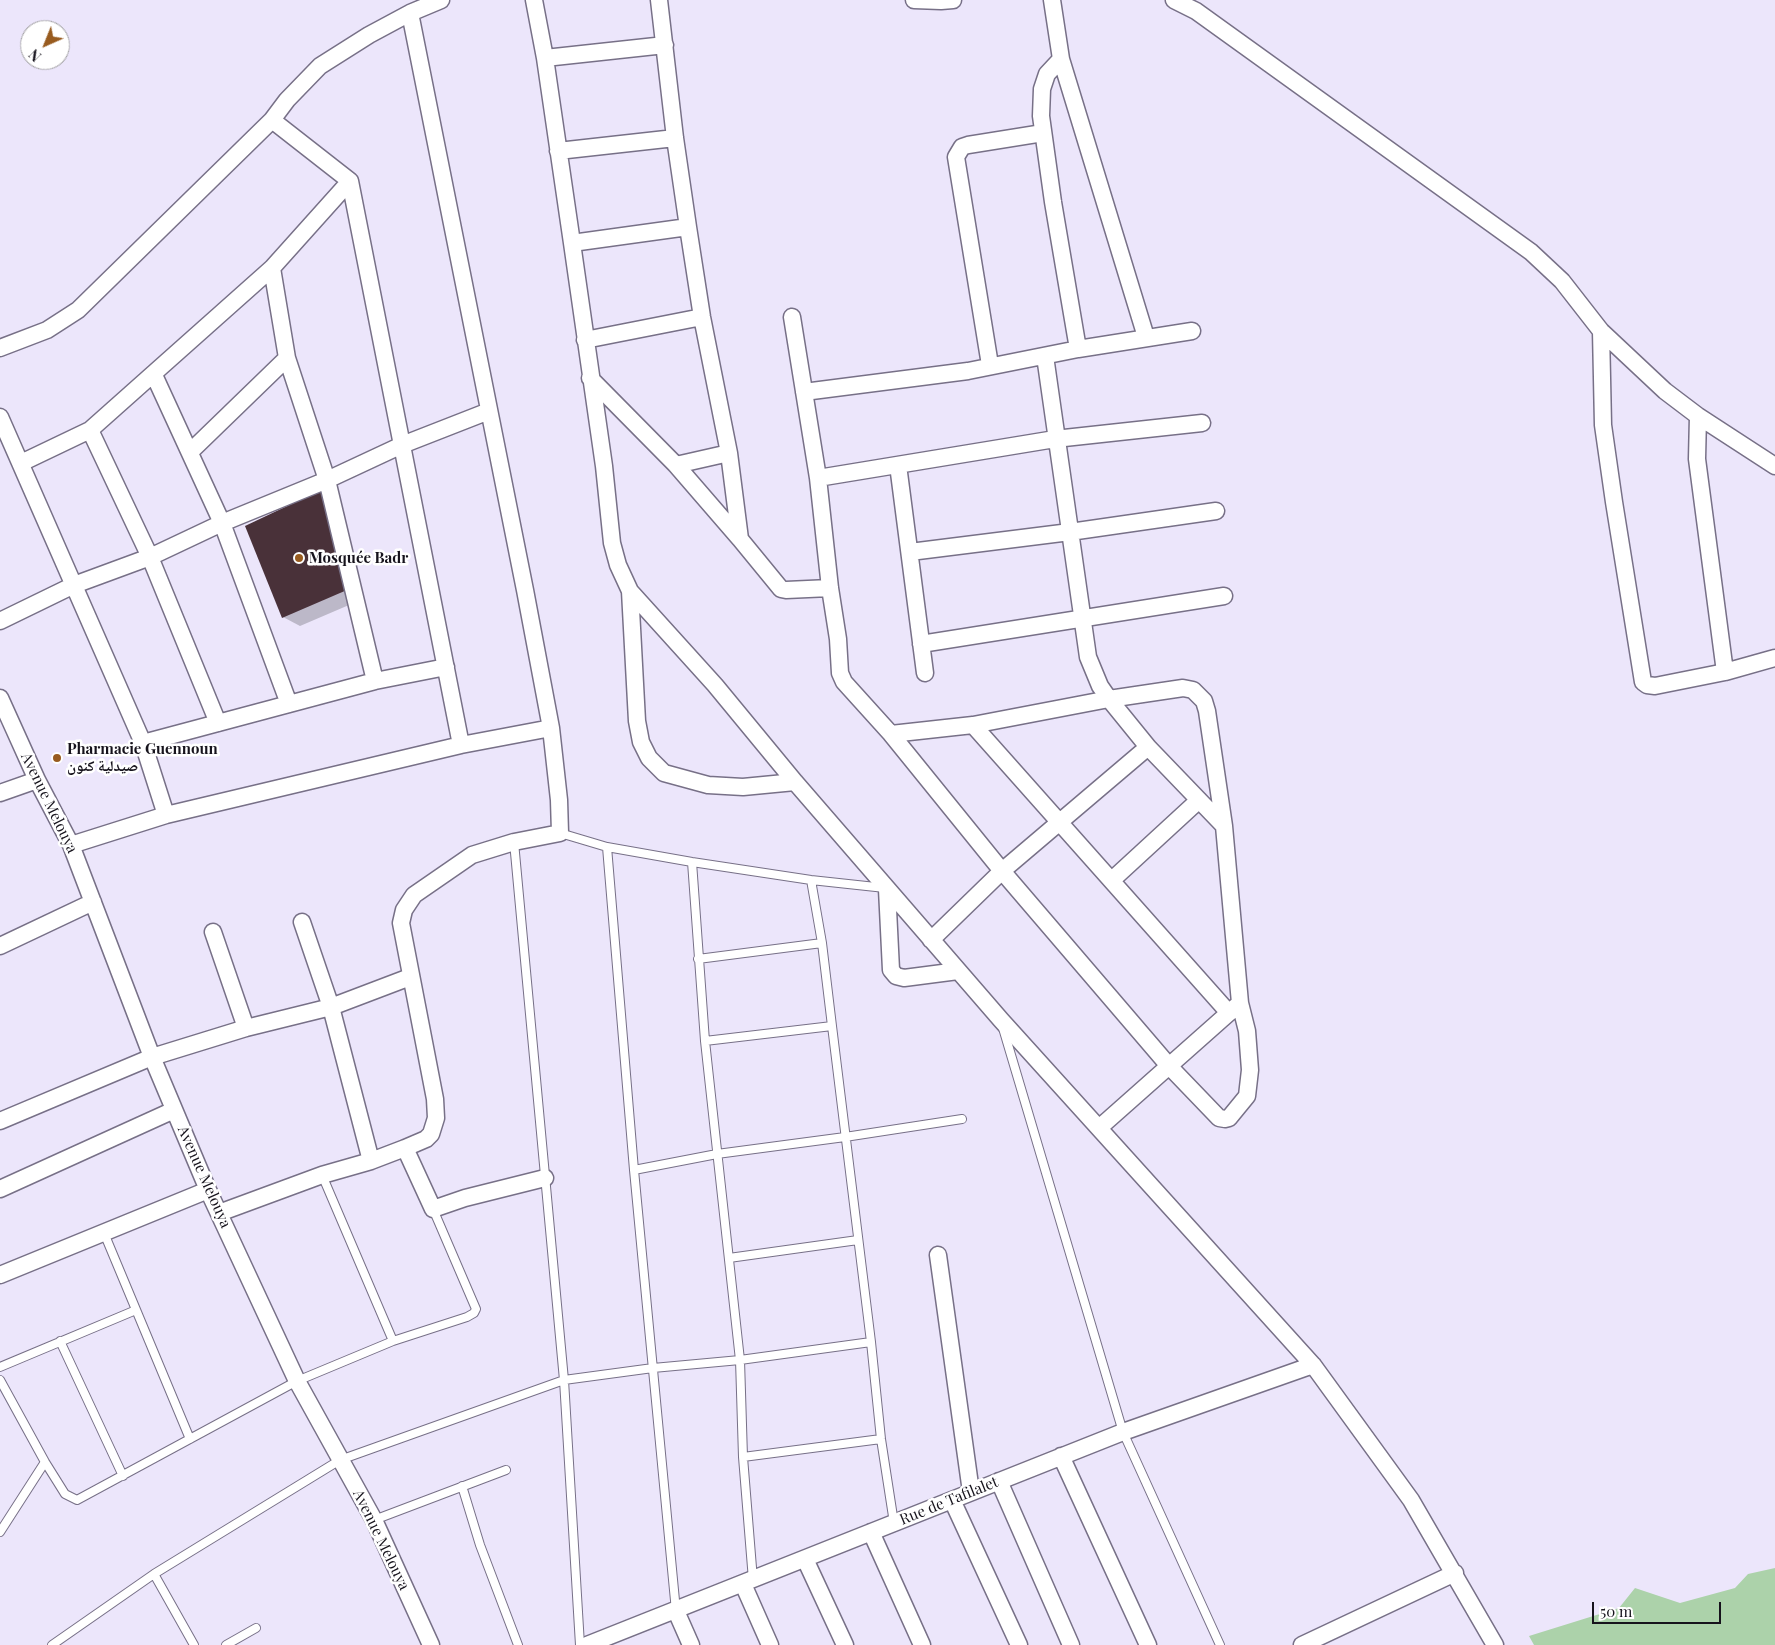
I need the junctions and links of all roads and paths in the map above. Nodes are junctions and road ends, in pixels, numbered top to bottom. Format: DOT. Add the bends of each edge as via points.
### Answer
graph roads {
  1 [pos="441,0"];
  2 [pos="534,0"];
  3 [pos="659,0"];
  4 [pos="914,0"];
  5 [pos="954,0"];
  6 [pos="1052,0"];
  7 [pos="1174,0"];
  8 [pos="410,13"];
  9 [pos="665,45"];
  10 [pos="545,58"];
  11 [pos="1061,59"];
  12 [pos="272,120"];
  13 [pos="1043,133"];
  14 [pos="675,138"];
  15 [pos="558,151"];
  16 [pos="350,181"];
  17 [pos="688,227"];
  18 [pos="572,243"];
  19 [pos="272,268"];
  20 [pos="702,317"];
  21 [pos="792,317"];
  22 [pos="1192,330"];
  23 [pos="1601,332"];
  24 [pos="1146,337"];
  25 [pos="585,340"];
  26 [pos="0,348"];
  27 [pos="1078,349"];
  28 [pos="1045,356"];
  29 [pos="287,358"];
  30 [pos="990,365"];
  31 [pos="154,375"];
  32 [pos="590,378"];
  33 [pos="804,392"];
  34 [pos="489,411"];
  35 [pos="1698,416"];
  36 [pos="0,417"];
  37 [pos="1202,423"];
  38 [pos="90,430"];
  39 [pos="1055,439"];
  40 [pos="402,445"];
  41 [pos="190,452"];
  42 [pos="729,452"];
  43 [pos="21,463"];
  44 [pos="676,465"];
  45 [pos="898,465"];
  46 [pos="1775,466"];
  47 [pos="818,478"];
  48 [pos="328,480"];
  49 [pos="1216,510"];
  50 [pos="222,523"];
  51 [pos="1070,532"];
  52 [pos="740,538"];
  53 [pos="910,552"];
  54 [pos="150,556"];
  55 [pos="74,585"];
  56 [pos="830,588"];
  57 [pos="630,590"];
  58 [pos="1224,596"];
  59 [pos="1082,619"];
  60 [pos="0,621"];
  61 [pos="921,644"];
  62 [pos="1775,658"];
  63 [pos="446,667"];
  64 [pos="1724,672"];
  65 [pos="925,673"];
  66 [pos="375,681"];
  67 [pos="0,698"];
  68 [pos="1109,699"];
  69 [pos="289,704"];
  70 [pos="218,723"];
  71 [pos="973,725"];
  72 [pos="551,728"];
  73 [pos="891,734"];
  74 [pos="143,743"];
  75 [pos="461,745"];
  76 [pos="1148,747"];
  77 [pos="37,780"];
  78 [pos="795,782"];
  79 [pos="0,793"];
  80 [pos="1199,800"];
  81 [pos="166,815"];
  82 [pos="1061,822"];
  83 [pos="1224,826"];
  84 [pos="560,833"];
  85 [pos="514,842"];
  86 [pos="71,845"];
  87 [pos="607,847"];
  88 [pos="692,862"];
  89 [pos="1002,871"];
  90 [pos="811,880"];
  91 [pos="1112,880"];
  92 [pos="887,889"];
  93 [pos="93,902"];
  94 [pos="302,922"];
  95 [pos="213,932"];
  96 [pos="931,940"];
  97 [pos="822,943"];
  98 [pos="0,946"];
  99 [pos="698,959"];
  100 [pos="958,971"];
  101 [pos="410,977"];
  102 [pos="330,1007"];
  103 [pos="1234,1008"];
  104 [pos="1000,1020"];
  105 [pos="832,1026"];
  106 [pos="246,1028"];
  107 [pos="705,1041"];
  108 [pos="152,1058"];
  109 [pos="1169,1066"];
  110 [pos="174,1110"];
  111 [pos="962,1119"];
  112 [pos="0,1121"];
  113 [pos="1099,1128"];
  114 [pos="845,1137"];
  115 [pos="405,1148"];
  116 [pos="717,1154"];
  117 [pos="371,1161"];
  118 [pos="634,1170"];
  119 [pos="322,1175"];
  120 [pos="545,1178"];
  121 [pos="0,1189"];
  122 [pos="208,1190"];
  123 [pos="433,1209"];
  124 [pos="219,1213"];
  125 [pos="104,1233"];
  126 [pos="858,1240"];
  127 [pos="938,1255"];
  128 [pos="729,1258"];
  129 [pos="0,1275"];
  130 [pos="136,1310"];
  131 [pos="60,1341"];
  132 [pos="393,1341"];
  133 [pos="872,1342"];
  134 [pos="740,1360"];
  135 [pos="1313,1365"];
  136 [pos="0,1367"];
  137 [pos="653,1368"];
  138 [pos="0,1380"];
  139 [pos="564,1380"];
  140 [pos="297,1381"];
  141 [pos="1123,1432"];
  142 [pos="190,1439"];
  143 [pos="881,1440"];
  144 [pos="1061,1456"];
  145 [pos="742,1457"];
  146 [pos="340,1460"];
  147 [pos="45,1462"];
  148 [pos="506,1470"];
  149 [pos="123,1476"];
  150 [pos="999,1481"];
  151 [pos="462,1486"];
  152 [pos="971,1492"];
  153 [pos="952,1500"];
  154 [pos="374,1520"];
  155 [pos="894,1523"];
  156 [pos="0,1532"];
  157 [pos="871,1532"];
  158 [pos="805,1559"];
  159 [pos="1455,1573"];
  160 [pos="154,1574"];
  161 [pos="748,1582"];
  162 [pos="676,1611"];
  163 [pos="256,1628"];
  164 [pos="619,1639"];
  165 [pos="52,1645"];
  166 [pos="194,1645"];
  167 [pos="226,1645"];
  168 [pos="431,1645"];
  169 [pos="518,1645"];
  170 [pos="580,1645"];
  171 [pos="587,1645"];
  172 [pos="691,1645"];
  173 [pos="770,1645"];
  174 [pos="845,1645"];
  175 [pos="922,1645"];
  176 [pos="1019,1645"];
  177 [pos="1071,1645"];
  178 [pos="1148,1645"];
  179 [pos="1220,1645"];
  180 [pos="1302,1645"];
  181 [pos="1495,1645"];
  1 -- 8 [label="street"];
  2 -- 10 [label="street"];
  3 -- 9 [label="street"];
  4 -- 5 [label="street"];
  6 -- 11 [label="street"];
  7 -- 23 [label="street" via="1196,11 1531,252 1562,281"];
  8 -- 12 [label="street" via="320,66"];
  8 -- 34 [label="street"];
  9 -- 10 [label="street"];
  9 -- 14 [label="street"];
  10 -- 15 [label="street"];
  11 -- 13 [label="street" via="1047,74 1042,89"];
  11 -- 24 [label="street"];
  12 -- 16 [label="street"];
  12 -- 26 [label="street" via="78,310 47,330"];
  13 -- 27 [label="street"];
  13 -- 30 [label="street" via="968,145 962,147 956,157"];
  14 -- 15 [label="street"];
  14 -- 17 [label="street"];
  15 -- 18 [label="street"];
  16 -- 19 [label="street"];
  16 -- 40 [label="street"];
  17 -- 18 [label="street"];
  17 -- 20 [label="street"];
  18 -- 25 [label="street"];
  19 -- 29 [label="street"];
  19 -- 31 [label="street"];
  20 -- 25 [label="street"];
  20 -- 42 [label="street"];
  21 -- 33 [label="street"];
  22 -- 24 [label="street"];
  23 -- 35 [label="street" via="1665,391"];
  23 -- 64 [label="street" via="1603,425 1643,682 1655,686"];
  24 -- 27 [label="street"];
  25 -- 32 [label="street"];
  27 -- 28 [label="street"];
  28 -- 30 [label="street"];
  28 -- 39 [label="street"];
  29 -- 41 [label="street"];
  29 -- 48 [label="street"];
  30 -- 33 [label="street" via="968,371"];
  31 -- 38 [label="street"];
  31 -- 41 [label="street"];
  32 -- 44 [label="street"];
  32 -- 57 [label="street" via="612,543"];
  33 -- 47 [label="street"];
  34 -- 40 [label="street"];
  34 -- 72 [label="street"];
  35 -- 46 [label="street"];
  35 -- 64 [label="street" via="1697,459"];
  36 -- 43 [label="street"];
  37 -- 39 [label="street"];
  38 -- 43 [label="street"];
  38 -- 54 [label="street"];
  39 -- 45 [label="street"];
  39 -- 51 [label="street"];
  40 -- 48 [label="street"];
  40 -- 63 [label="street"];
  41 -- 50 [label="street"];
  42 -- 44 [label="street"];
  42 -- 52 [label="street"];
  43 -- 55 [label="street"];
  44 -- 52 [label="street"];
  45 -- 47 [label="street"];
  45 -- 53 [label="street"];
  47 -- 56 [label="street"];
  48 -- 50 [label="street"];
  48 -- 66 [label="street"];
  49 -- 51 [label="street"];
  50 -- 54 [label="street"];
  50 -- 69 [label="street"];
  51 -- 53 [label="street"];
  51 -- 59 [label="street"];
  52 -- 56 [label="street" via="781,589"];
  53 -- 61 [label="street"];
  54 -- 55 [label="street"];
  54 -- 70 [label="street"];
  55 -- 60 [label="street"];
  55 -- 74 [label="street"];
  56 -- 73 [label="street" via="840,674"];
  57 -- 78 [label="street" via="715,685"];
  57 -- 78 [label="street" via="637,722 641,742 650,758 664,772 708,785 744,787"];
  58 -- 59 [label="street"];
  59 -- 61 [label="street"];
  59 -- 68 [label="street" via="1088,657"];
  61 -- 65 [label="street"];
  62 -- 64 [label="street"];
  63 -- 66 [label="street"];
  63 -- 75 [label="street"];
  66 -- 69 [label="street"];
  67 -- 77 [label="street, Avenue Melouya"];
  68 -- 71 [label="street"];
  68 -- 76 [label="street"];
  68 -- 83 [label="street" via="1183,688 1193,690 1204,701"];
  69 -- 70 [label="street"];
  70 -- 74 [label="street"];
  71 -- 73 [label="street"];
  71 -- 82 [label="street"];
  72 -- 75 [label="street"];
  72 -- 84 [label="street"];
  73 -- 89 [label="street"];
  74 -- 81 [label="street"];
  75 -- 81 [label="street"];
  76 -- 80 [label="street"];
  76 -- 82 [label="street"];
  77 -- 79 [label="street"];
  77 -- 86 [label="street, Avenue Melouya"];
  78 -- 92 [label="street"];
  80 -- 83 [label="street"];
  80 -- 91 [label="street"];
  81 -- 86 [label="street"];
  82 -- 89 [label="street"];
  82 -- 91 [label="street"];
  83 -- 103 [label="street"];
  84 -- 85 [label="street"];
  84 -- 87 [label="lane"];
  85 -- 101 [label="street" via="472,855 414,895 404,910 401,923"];
  85 -- 120 [label="lane"];
  86 -- 93 [label="street, Avenue Melouya"];
  87 -- 88 [label="lane"];
  87 -- 118 [label="lane"];
  88 -- 90 [label="lane"];
  88 -- 99 [label="lane"];
  89 -- 96 [label="street"];
  89 -- 109 [label="street"];
  90 -- 92 [label="lane"];
  90 -- 97 [label="lane"];
  91 -- 103 [label="street"];
  92 -- 96 [label="street"];
  92 -- 100 [label="street" via="890,970 904,978"];
  93 -- 98 [label="street"];
  93 -- 108 [label="street, Avenue Melouya"];
  94 -- 102 [label="street"];
  95 -- 106 [label="street"];
  96 -- 100 [label="street"];
  97 -- 99 [label="lane"];
  97 -- 105 [label="lane"];
  99 -- 107 [label="lane"];
  100 -- 104 [label="street"];
  101 -- 102 [label="street"];
  101 -- 115 [label="street" via="436,1118 426,1139"];
  102 -- 106 [label="street"];
  102 -- 117 [label="street"];
  103 -- 109 [label="street"];
  103 -- 109 [label="street" via="1248,1031 1250,1070 1247,1096 1229,1118 1219,1118"];
  104 -- 113 [label="street"];
  104 -- 141 [label="lane"];
  105 -- 107 [label="lane"];
  105 -- 114 [label="lane"];
  106 -- 108 [label="street"];
  107 -- 116 [label="lane"];
  108 -- 110 [label="street, Avenue Melouya"];
  108 -- 112 [label="street"];
  109 -- 113 [label="street"];
  110 -- 121 [label="street"];
  110 -- 122 [label="street, Avenue Melouya"];
  111 -- 114 [label="lane"];
  113 -- 135 [label="street"];
  114 -- 116 [label="lane"];
  114 -- 126 [label="lane"];
  115 -- 117 [label="street"];
  115 -- 123 [label="street"];
  116 -- 118 [label="lane"];
  116 -- 128 [label="lane"];
  117 -- 119 [label="street"];
  118 -- 137 [label="lane"];
  119 -- 124 [label="street"];
  119 -- 132 [label="lane"];
  120 -- 123 [label="street"];
  120 -- 139 [label="lane"];
  122 -- 124 [label="street, Avenue Melouya"];
  122 -- 125 [label="street"];
  123 -- 132 [label="lane" via="476,1311 467,1318"];
  124 -- 140 [label="street, Avenue Melouya"];
  125 -- 129 [label="street"];
  125 -- 130 [label="lane"];
  126 -- 128 [label="lane"];
  126 -- 133 [label="lane"];
  127 -- 152 [label="street"];
  128 -- 134 [label="lane"];
  130 -- 131 [label="lane"];
  130 -- 142 [label="lane"];
  131 -- 136 [label="lane"];
  131 -- 149 [label="lane"];
  132 -- 140 [label="lane"];
  133 -- 134 [label="lane"];
  133 -- 143 [label="lane"];
  134 -- 137 [label="lane"];
  134 -- 145 [label="lane"];
  135 -- 141 [label="street, Rue de Tafilalet"];
  135 -- 159 [label="street" via="1411,1500"];
  137 -- 139 [label="lane"];
  137 -- 162 [label="lane"];
  138 -- 147 [label="lane"];
  139 -- 146 [label="lane"];
  139 -- 170 [label="lane"];
  140 -- 142 [label="lane"];
  140 -- 146 [label="street, Avenue Melouya"];
  141 -- 144 [label="street, Rue de Tafilalet"];
  141 -- 179 [label="lane"];
  142 -- 149 [label="lane"];
  143 -- 145 [label="lane"];
  143 -- 155 [label="lane"];
  144 -- 150 [label="street, Rue de Tafilalet"];
  144 -- 178 [label="street"];
  145 -- 161 [label="lane"];
  146 -- 154 [label="street, Avenue Melouya"];
  146 -- 160 [label="lane"];
  147 -- 149 [label="lane" via="65,1494 78,1500"];
  147 -- 156 [label="lane"];
  148 -- 151 [label="lane"];
  150 -- 152 [label="street, Rue de Tafilalet"];
  150 -- 177 [label="street"];
  151 -- 154 [label="lane"];
  151 -- 169 [label="lane" via="480,1545"];
  152 -- 153 [label="street, Rue de Tafilalet"];
  153 -- 155 [label="street, Rue de Tafilalet"];
  153 -- 176 [label="street"];
  154 -- 168 [label="street, Avenue Melouya"];
  155 -- 157 [label="street, Rue de Tafilalet"];
  157 -- 158 [label="street, Rue de Tafilalet"];
  157 -- 175 [label="street"];
  158 -- 161 [label="street, Rue de Tafilalet"];
  158 -- 174 [label="street"];
  159 -- 180 [label="street"];
  159 -- 181 [label="street"];
  160 -- 165 [label="lane"];
  160 -- 166 [label="lane"];
  161 -- 162 [label="street, Rue de Tafilalet"];
  161 -- 173 [label="street"];
  162 -- 164 [label="street, Rue de Tafilalet"];
  162 -- 172 [label="street"];
  163 -- 167 [label="lane"];
  164 -- 171 [label="street, Rue de Tafilalet"];
}
